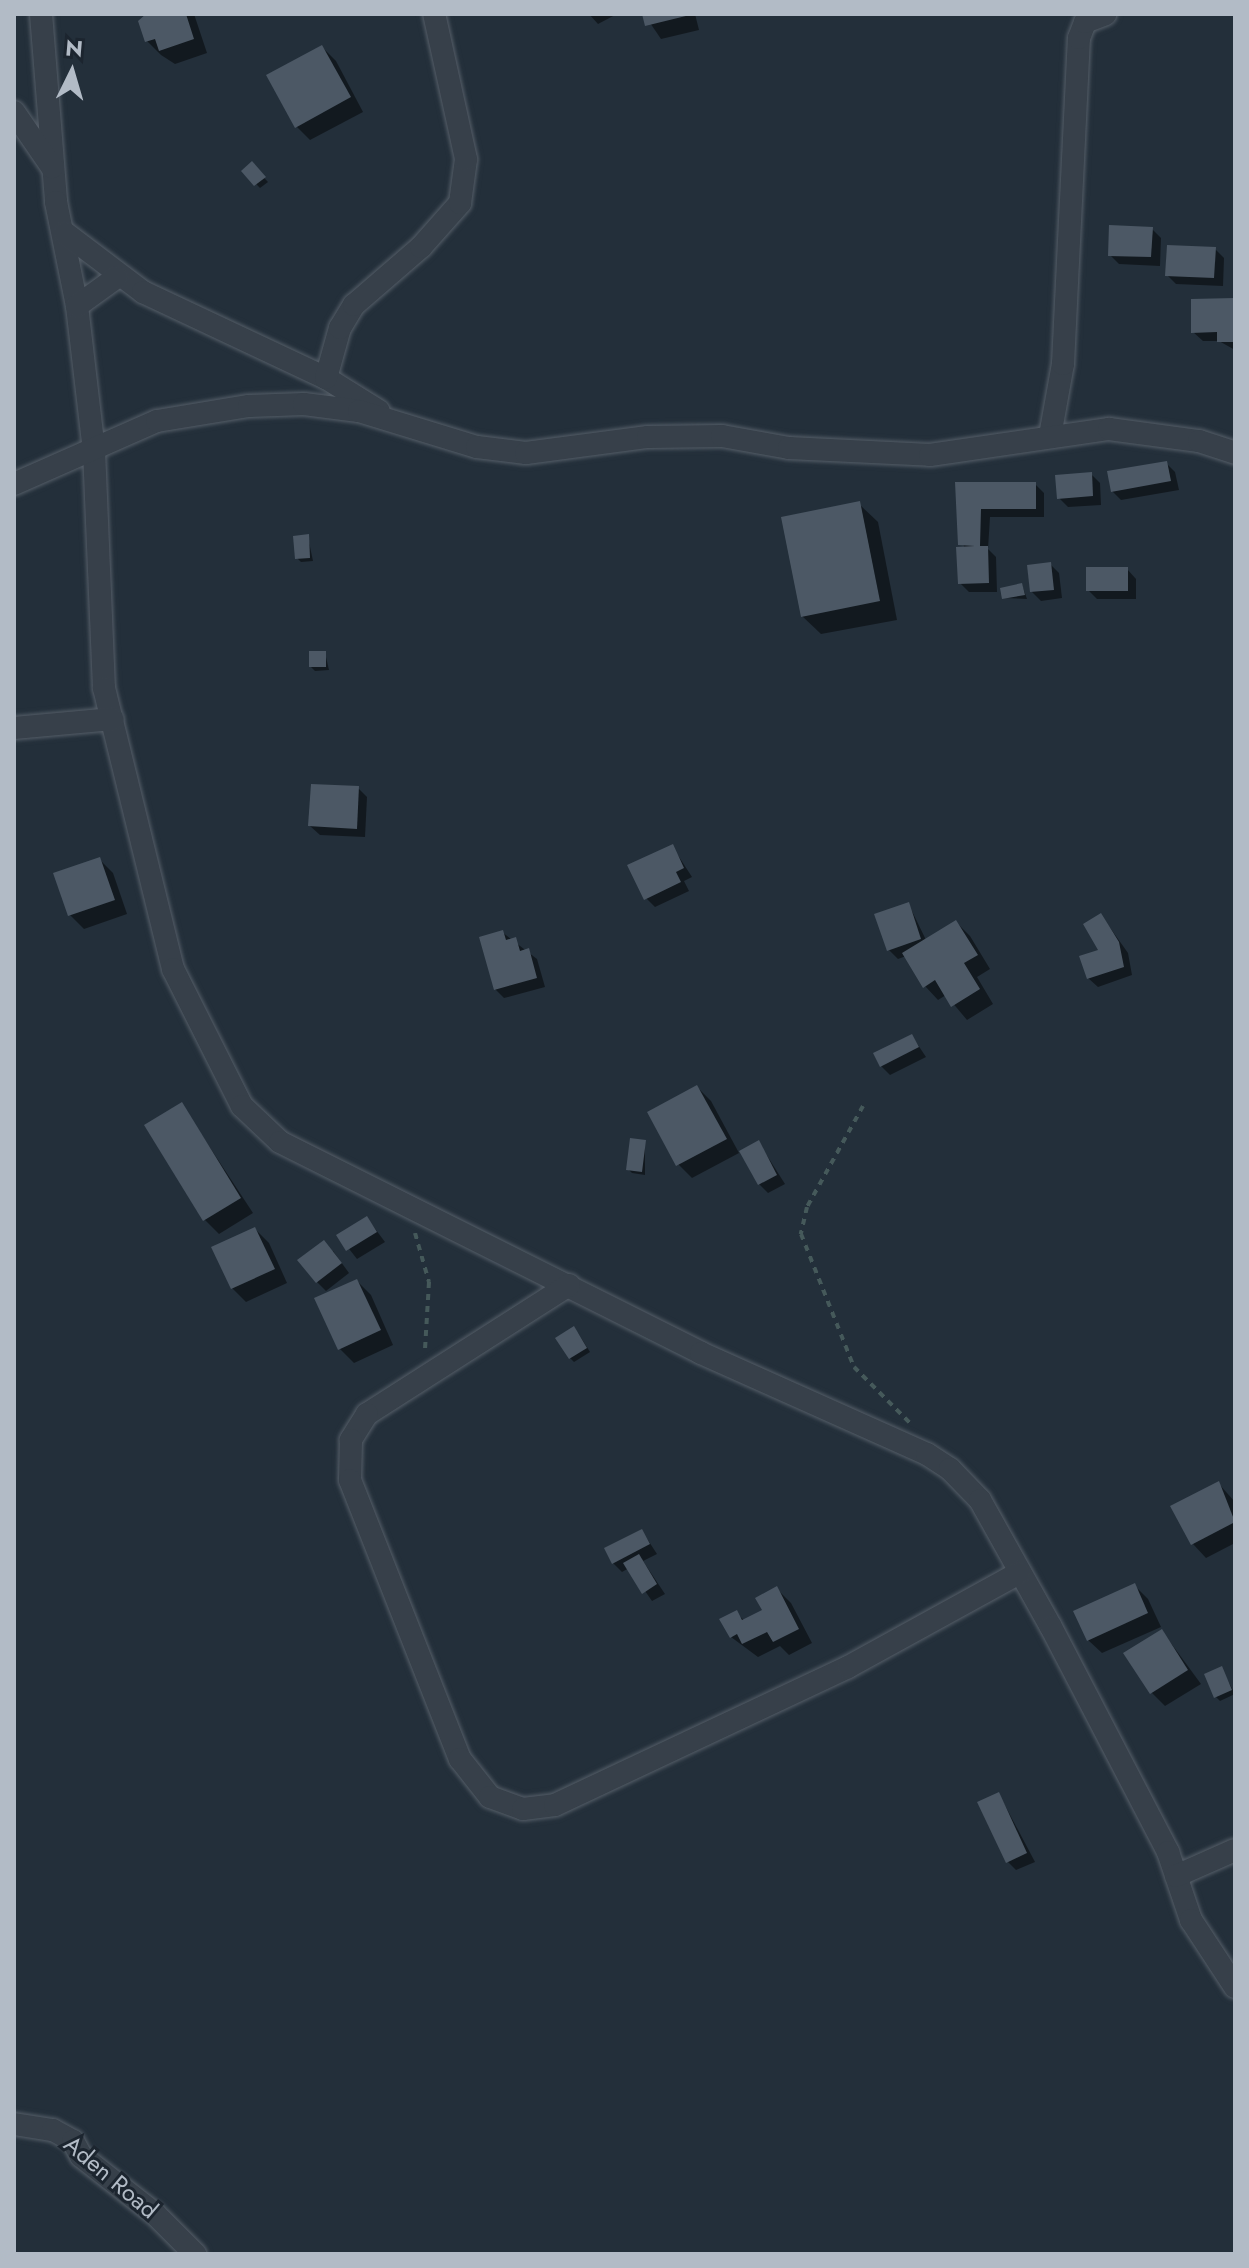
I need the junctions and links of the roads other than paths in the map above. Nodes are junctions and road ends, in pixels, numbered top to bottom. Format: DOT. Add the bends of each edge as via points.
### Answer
graph roads {
  1 [pos="41,14"];
  2 [pos="434,14"];
  3 [pos="1106,14"];
  4 [pos="14,112"];
  5 [pos="52,167"];
  6 [pos="65,233"];
  7 [pos="117,277"];
  8 [pos="77,306"];
  9 [pos="326,378"];
  10 [pos="387,417"];
  11 [pos="1050,436"];
  12 [pos="94,450"];
  13 [pos="1235,453"];
  14 [pos="14,484"];
  15 [pos="113,719"];
  16 [pos="14,728"];
  17 [pos="569,1285"];
  18 [pos="1019,1573"];
  19 [pos="1235,1850"];
  20 [pos="1176,1876"];
  21 [pos="1235,1987"];
  22 [pos="14,2124"];
  23 [pos="195,2254"];
  1 -- 5 [label="street"];
  2 -- 9 [label="street" via="466,181 460,203 354,305 335,342"];
  3 -- 11 [label="street" via="1085,22 1079,38 1063,364"];
  4 -- 5 [label="street"];
  5 -- 6 [label="street"];
  6 -- 7 [label="street"];
  6 -- 8 [label="street"];
  7 -- 8 [label="street"];
  7 -- 9 [label="street"];
  8 -- 12 [label="street"];
  9 -- 10 [label="street"];
  10 -- 11 [label="street" via="477,447 526,453 648,437 722,436 789,448 930,455"];
  10 -- 12 [label="street" via="304,404 249,406 157,421"];
  11 -- 13 [label="street" via="1109,429 1199,441"];
  12 -- 14 [label="street"];
  12 -- 15 [label="street" via="104,688"];
  15 -- 16 [label="street"];
  15 -- 17 [label="street" via="173,969 242,1106 280,1142"];
  17 -- 18 [label="street" via="855,1425 927,1454 980,1500"];
  17 -- 18 [label="street" via="367,1414 351,1440 350,1480 460,1759 490,1797 523,1809 555,1805 848,1667"];
  18 -- 20 [label="street"];
  19 -- 20 [label="street"];
  20 -- 21 [label="street" via="1191,1920"];
  22 -- 23 [label="street, Aden Road" via="53,2130 73,2141 81,2156 155,2214"];
}
